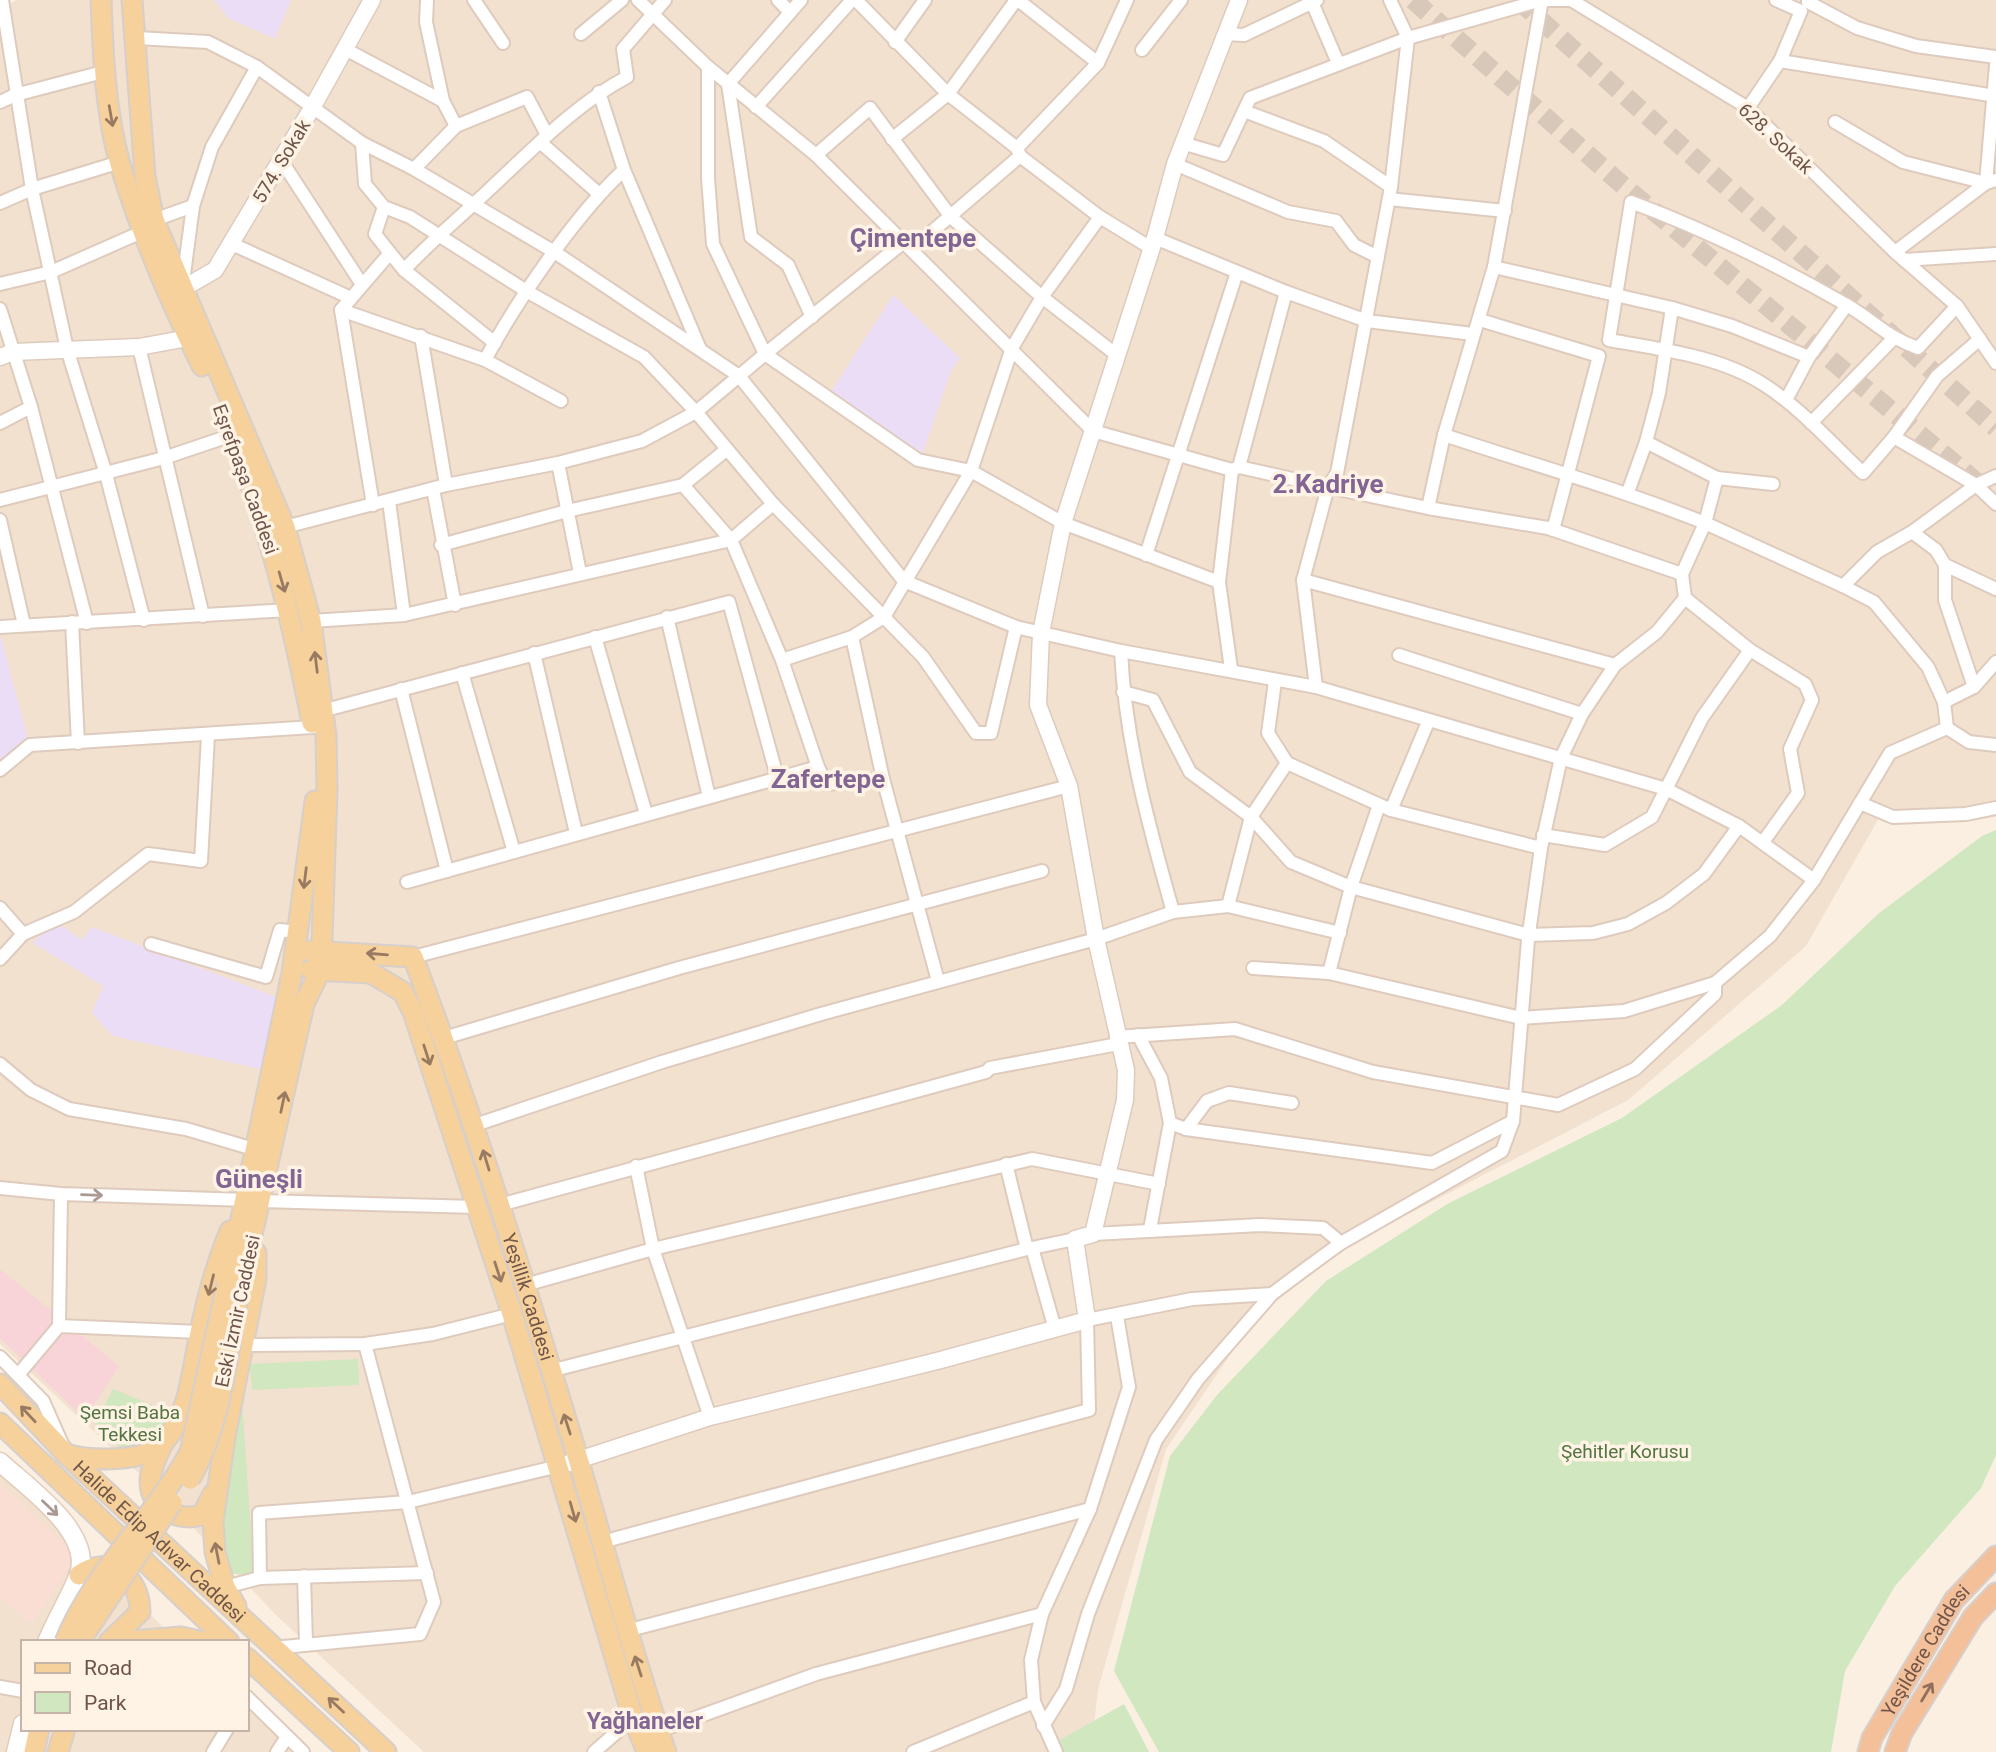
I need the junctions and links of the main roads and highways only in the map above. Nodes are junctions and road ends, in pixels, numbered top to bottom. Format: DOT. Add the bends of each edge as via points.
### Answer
graph roads {
  1 [pos="101,0"];
  2 [pos="132,0"];
  3 [pos="149,225"];
  4 [pos="173,288"];
  5 [pos="317,719"];
  6 [pos="296,942"];
  7 [pos="322,960"];
  8 [pos="292,973"];
  9 [pos="255,1206"];
  10 [pos="233,1286"];
  11 [pos="0,1384"];
  12 [pos="4,1429"];
  13 [pos="162,1446"];
  14 [pos="66,1454"];
  15 [pos="136,1457"];
  16 [pos="0,1462"];
  17 [pos="90,1477"];
  18 [pos="219,1479"];
  19 [pos="86,1506"];
  20 [pos="1996,1548"];
  21 [pos="171,1552"];
  22 [pos="1996,1556"];
  23 [pos="79,1575"];
  24 [pos="166,1584"];
  25 [pos="1996,1593"];
  26 [pos="1954,1600"];
  27 [pos="140,1612"];
  28 [pos="241,1616"];
  29 [pos="48,1640"];
  30 [pos="66,1640"];
  31 [pos="80,1640"];
  32 [pos="110,1640"];
  33 [pos="139,1640"];
  34 [pos="190,1640"];
  35 [pos="227,1640"];
  36 [pos="248,1659"];
  37 [pos="634,1718"];
  38 [pos="21,1731"];
  39 [pos="39,1731"];
  40 [pos="54,1731"];
  41 [pos="64,1731"];
  42 [pos="659,1731"];
  43 [pos="16,1752"];
  44 [pos="34,1752"];
  45 [pos="50,1752"];
  46 [pos="58,1752"];
  47 [pos="349,1752"];
  48 [pos="386,1752"];
  49 [pos="647,1752"];
  50 [pos="666,1752"];
  51 [pos="1868,1752"];
  52 [pos="1895,1752"];
  1 -- 3 [label="main road, Eşrefpaşa Caddesi, one-way" via="103,72 120,162"];
  2 -- 3 [label="main road, Eşrefpaşa Caddesi"];
  3 -- 4 [label="main road, Eşrefpaşa Caddesi"];
  4 -- 5 [label="main road, Eşrefpaşa Caddesi, one-way" via="188,338 232,435 269,537"];
  5 -- 4 [label="main road, Eşrefpaşa Caddesi, one-way" via="311,621 285,527"];
  5 -- 6 [label="main road, Eşrefpaşa Caddesi, one-way" via="317,784"];
  5 -- 7 [label="main road, Eşrefpaşa Caddesi" via="327,789"];
  6 -- 7 [label="main road, Yeşillik Caddesi"];
  6 -- 8 [label="main road, Eşrefpaşa Caddesi"];
  7 -- 8 [label="main road, Yeşillik Caddesi"];
  9 -- 7 [label="main road, Eski İzmir Caddesi, one-way" via="304,1004"];
  7 -- 37 [label="main road, Yeşillik Caddesi, one-way" via="371,973 403,992 413,1012 512,1314"];
  42 -- 7 [label="main road, Yeşillik Caddesi, one-way" via="475,1125 413,957"];
  8 -- 9 [label="main road, Eski İzmir Caddesi" via="257,1150"];
  9 -- 10 [label="main road, Eski İzmir Caddesi"];
  9 -- 13 [label="main road, one-way" via="217,1264 189,1391"];
  9 -- 18 [label="main road" via="256,1279"];
  10 -- 30 [label="main road, Eski İzmir Caddesi, bridge" via="190,1452 99,1583"];
  10 -- 31 [label="main road, Eski İzmir Caddesi, bridge" via="212,1428 203,1456"];
  14 -- 11 [label="main road, Halide Edip Adıvar Caddesi, one-way"];
  12 -- 19 [label="main road, Halide Edip Adıvar Caddesi"];
  13 -- 15 [label="main road"];
  13 -- 18 [label="main road" via="149,1479 150,1491 173,1516 202,1515"];
  14 -- 15 [label="main road" via="96,1459"];
  14 -- 17 [label="main road, Halide Edip Adıvar Caddesi"];
  15 -- 17 [label="main road"];
  16 -- 23 [label="main road, one-way" via="76,1537 82,1553"];
  17 -- 19 [label="main road" via="83,1486"];
  17 -- 21 [label="main road, Halide Edip Adıvar Caddesi"];
  28 -- 18 [label="main road, one-way" via="225,1587 215,1552 213,1522"];
  19 -- 24 [label="main road, Halide Edip Adıvar Caddesi"];
  20 -- 26 [label="highway"];
  21 -- 24 [label="main road" via="172,1572"];
  21 -- 28 [label="main road, Halide Edip Adıvar Caddesi"];
  22 -- 26 [label="highway, Yeşildere Caddesi"];
  23 -- 27 [label="main road" via="92,1567 114,1568 136,1587"];
  23 -- 29 [label="main road"];
  24 -- 27 [label="main road"];
  24 -- 35 [label="main road, Halide Edip Adıvar Caddesi"];
  52 -- 25 [label="highway, Yeşildere Caddesi, one-way" via="1973,1617"];
  26 -- 51 [label="highway, Yeşildere Caddesi"];
  27 -- 32 [label="main road"];
  48 -- 28 [label="main road, Halide Edip Adıvar Caddesi, one-way"];
  33 -- 34 [label="main road"];
  36 -- 47 [label="main road"];
  37 -- 42 [label="main road"];
  37 -- 49 [label="main road, Yeşillik Caddesi"];
  38 -- 43 [label="main road"];
  39 -- 44 [label="main road"];
  40 -- 45 [label="main road"];
  41 -- 46 [label="main road"];
  42 -- 50 [label="main road, Yeşillik Caddesi"];
}
